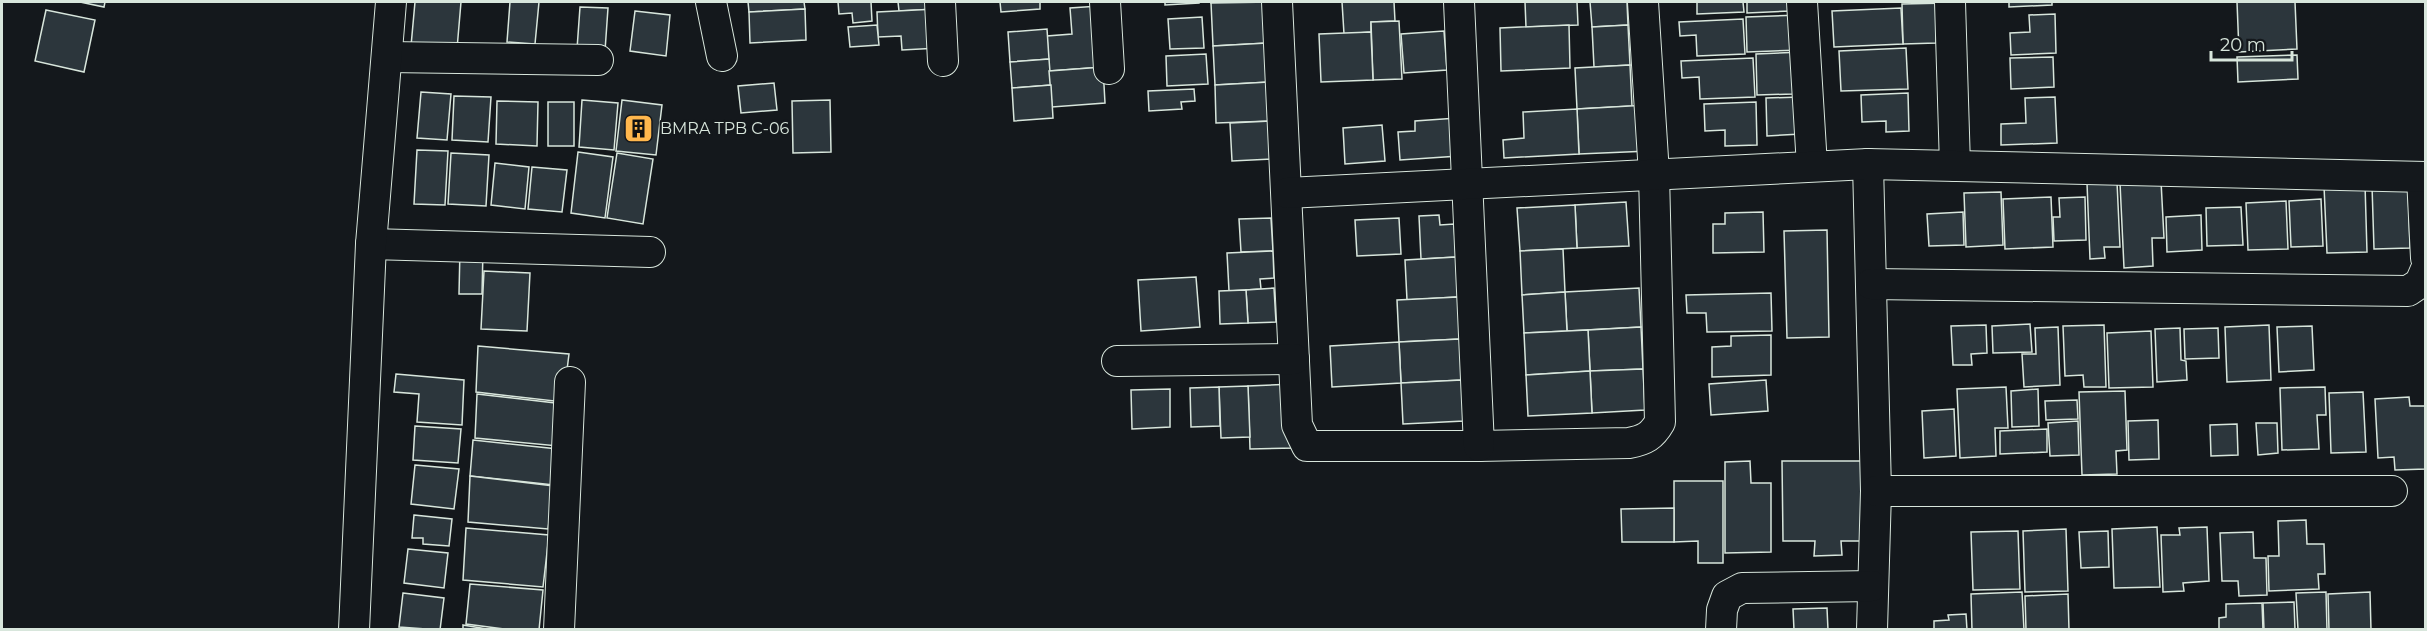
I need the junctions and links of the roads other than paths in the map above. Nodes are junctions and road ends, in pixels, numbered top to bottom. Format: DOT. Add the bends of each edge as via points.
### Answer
graph roads {
  1 [pos="391,2"];
  2 [pos="711,2"];
  3 [pos="940,2"];
  4 [pos="1105,2"];
  5 [pos="1277,2"];
  6 [pos="1459,2"];
  7 [pos="1643,2"];
  8 [pos="1802,2"];
  9 [pos="1950,2"];
  10 [pos="722,56"];
  11 [pos="388,57"];
  12 [pos="598,60"];
  13 [pos="942,61"];
  14 [pos="1109,69"];
  15 [pos="1868,164"];
  16 [pos="1812,166"];
  17 [pos="1955,166"];
  18 [pos="1654,174"];
  19 [pos="2424,177"];
  20 [pos="1469,183"];
  21 [pos="1287,193"];
  22 [pos="371,244"];
  23 [pos="650,252"];
  24 [pos="2426,258"];
  25 [pos="2426,269"];
  26 [pos="1872,284"];
  27 [pos="1294,359"];
  28 [pos="1117,361"];
  29 [pos="570,382"];
  30 [pos="1479,447"];
  31 [pos="1876,491"];
  32 [pos="2392,491"];
  33 [pos="1872,586"];
  34 [pos="354,630"];
  35 [pos="559,630"];
  36 [pos="1721,630"];
  37 [pos="1872,630"];
  1 -- 11 [label="street"];
  2 -- 10 [label="street"];
  3 -- 13 [label="street"];
  4 -- 14 [label="street"];
  5 -- 21 [label="street"];
  6 -- 20 [label="street"];
  7 -- 18 [label="street"];
  8 -- 16 [label="street"];
  9 -- 17 [label="street"];
  11 -- 12 [label="street"];
  11 -- 22 [label="street"];
  15 -- 16 [label="street"];
  15 -- 17 [label="street"];
  15 -- 26 [label="street"];
  16 -- 18 [label="street"];
  17 -- 19 [label="street"];
  18 -- 20 [label="street"];
  18 -- 30 [label="street" via="1660,422 1654,432 1644,441 1629,443"];
  19 -- 24 [label="street"];
  20 -- 21 [label="street"];
  20 -- 30 [label="street"];
  21 -- 27 [label="street"];
  22 -- 23 [label="street"];
  22 -- 34 [label="street"];
  25 -- 26 [label="street" via="2420,283 2408,291"];
  26 -- 31 [label="street"];
  27 -- 28 [label="street"];
  27 -- 30 [label="street" via="1297,425 1307,446"];
  29 -- 35 [label="street"];
  31 -- 32 [label="street"];
  31 -- 33 [label="street"];
  33 -- 36 [label="street" via="1743,588 1727,596"];
  33 -- 37 [label="street"];
}
